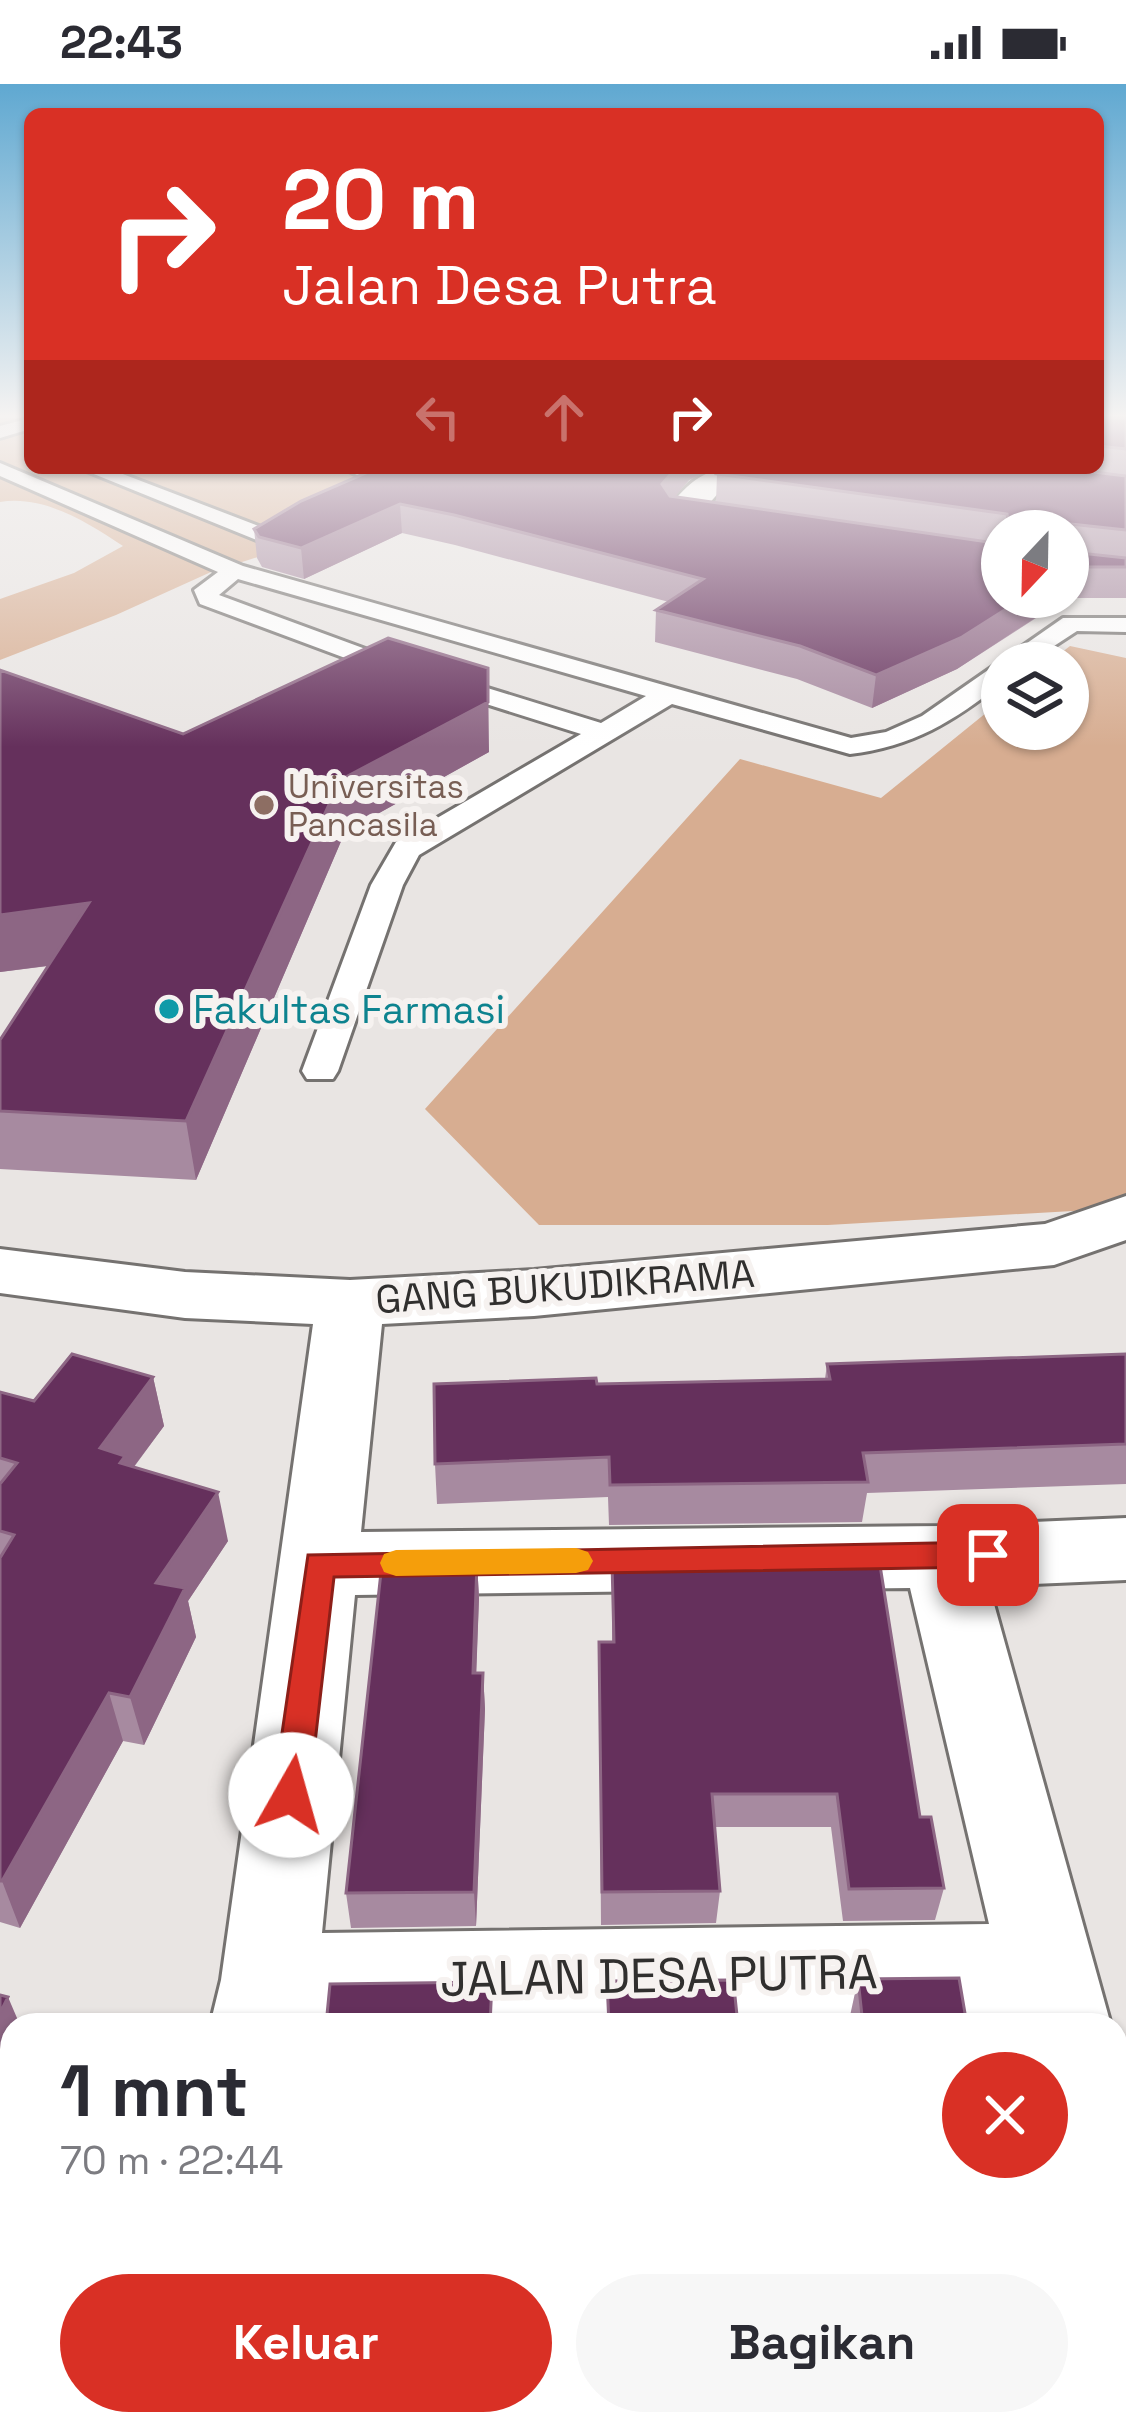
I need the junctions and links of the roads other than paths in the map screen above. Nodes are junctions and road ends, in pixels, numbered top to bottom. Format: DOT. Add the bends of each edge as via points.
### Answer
graph roads {
  1 [pos="136,528"];
  2 [pos="237,528"];
  3 [pos="278,528"];
  4 [pos="236,571"];
  5 [pos="1126,625"];
  6 [pos="1043,642"];
  7 [pos="981,686"];
  8 [pos="664,697"];
  9 [pos="599,731"];
  10 [pos="320,1071"];
  11 [pos="1126,1216"];
  12 [pos="0,1271"];
  13 [pos="348,1325"];
  14 [pos="1126,1549"];
  15 [pos="942,1556"];
  16 [pos="319,1564"];
  17 [pos="1056,1998"];
  18 [pos="264,2002"];
  1 -- 4 [label="lane"];
  2 -- 3 [label="lane" via="258,536"];
  4 -- 8 [label="lane"];
  4 -- 9 [label="lane" via="206,590 208,599"];
  5 -- 6 [label="lane" via="1072,623"];
  7 -- 8 [label="lane" via="889,743 850,746"];
  8 -- 9 [label="lane"];
  9 -- 10 [label="lane" via="406,849"];
  11 -- 13 [label="street, GANG BUKUDIKRAMA" via="1054,1244 534,1293"];
  12 -- 13 [label="street, GANG BUKUDIKRAMA"];
  13 -- 16 [label="street"];
  14 -- 15 [label="street"];
  15 -- 16 [label="street"];
  15 -- 17 [label="street, JALAN DESA PUTRA"];
  16 -- 18 [label="street"];
  17 -- 18 [label="street, JALAN DESA PUTRA"];
}
